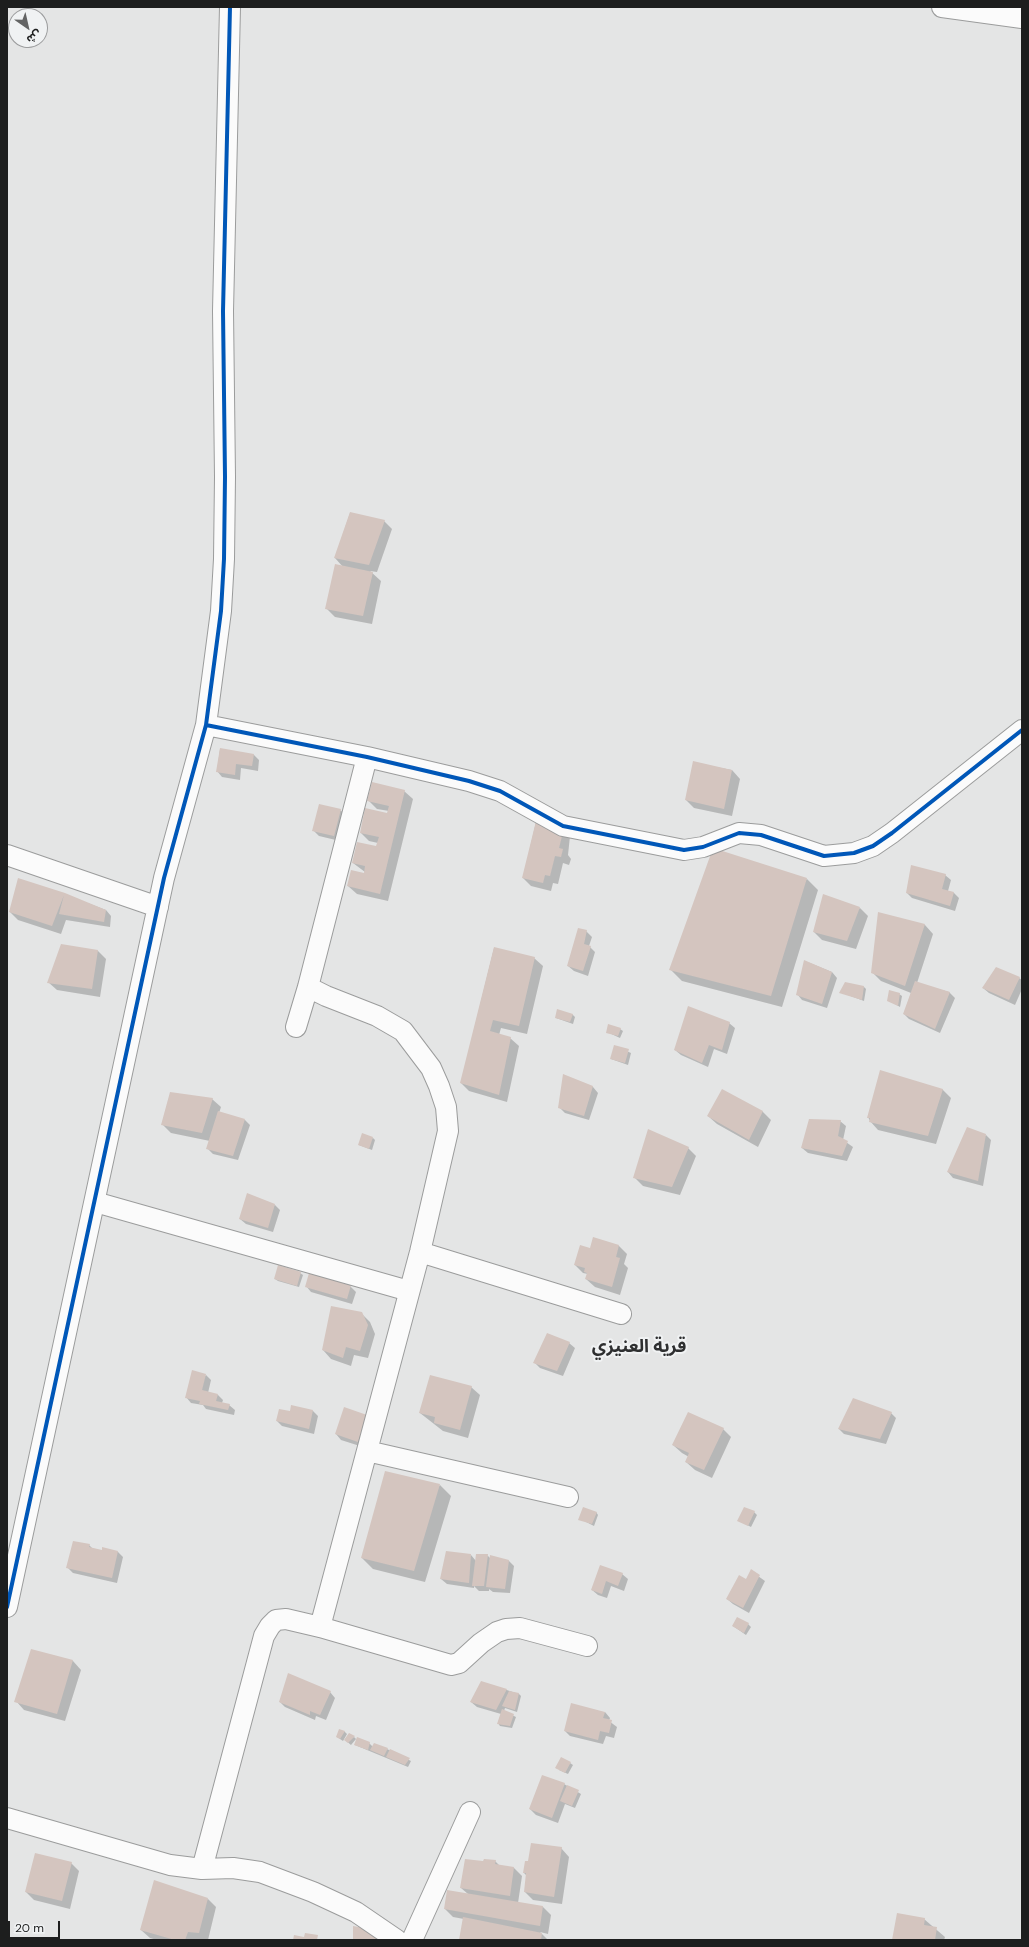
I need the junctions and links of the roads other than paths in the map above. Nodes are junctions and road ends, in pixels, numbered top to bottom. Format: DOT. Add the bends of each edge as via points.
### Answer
graph roads {
  1 [pos="230,7"];
  2 [pos="942,7"];
  3 [pos="1022,18"];
  4 [pos="206,725"];
  5 [pos="1022,730"];
  6 [pos="367,757"];
  7 [pos="7,855"];
  8 [pos="158,907"];
  9 [pos="308,987"];
  10 [pos="296,1027"];
  11 [pos="95,1202"];
  12 [pos="420,1252"];
  13 [pos="410,1291"];
  14 [pos="621,1314"];
  15 [pos="367,1451"];
  16 [pos="568,1497"];
  17 [pos="7,1607"];
  18 [pos="320,1627"];
  19 [pos="587,1646"];
  20 [pos="470,1812"];
  21 [pos="7,1818"];
  22 [pos="202,1870"];
  23 [pos="391,1938"];
  24 [pos="412,1940"];
  1 -- 4 [label="street" via="223,311 224,559"];
  2 -- 3 [label="street"];
  4 -- 6 [label="street"];
  4 -- 8 [label="street"];
  5 -- 6 [label="street" via="873,846 854,853 824,856 761,835 739,833 703,847 684,850 563,826 500,791 469,781"];
  6 -- 9 [label="street"];
  7 -- 8 [label="street"];
  8 -- 11 [label="street"];
  9 -- 10 [label="street"];
  9 -- 12 [label="street" via="377,1016 403,1032 431,1068 439,1086 446,1107 448,1131"];
  11 -- 13 [label="street"];
  11 -- 17 [label="street"];
  12 -- 13 [label="street"];
  12 -- 14 [label="street"];
  13 -- 15 [label="street"];
  15 -- 16 [label="street"];
  15 -- 18 [label="street"];
  18 -- 19 [label="street" via="452,1665 459,1663 497,1632 506,1629 520,1628"];
  18 -- 22 [label="street" via="286,1619 276,1620 264,1636"];
  20 -- 24 [label="street"];
  21 -- 22 [label="street" via="170,1865"];
  22 -- 23 [label="street" via="233,1868 260,1872 356,1912"];
}
